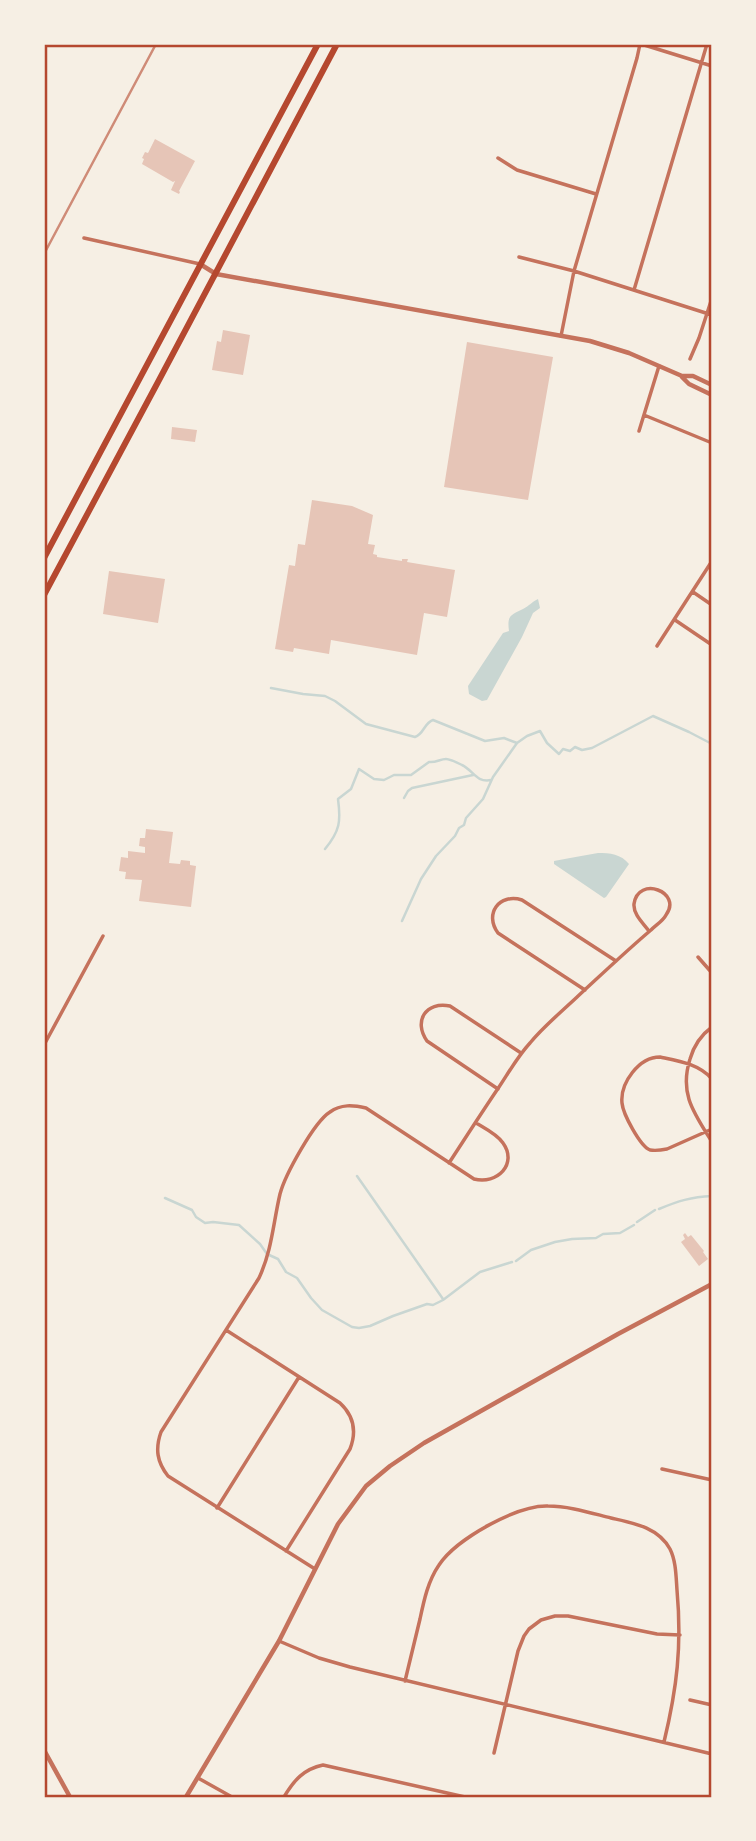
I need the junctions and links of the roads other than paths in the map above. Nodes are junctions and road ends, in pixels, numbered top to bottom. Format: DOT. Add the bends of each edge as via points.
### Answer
graph roads {
  1 [pos="318,44"];
  2 [pos="337,44"];
  3 [pos="640,44"];
  4 [pos="707,44"];
  5 [pos="701,62"];
  6 [pos="712,66"];
  7 [pos="498,158"];
  8 [pos="596,194"];
  9 [pos="84,238"];
  10 [pos="519,257"];
  11 [pos="200,264"];
  12 [pos="574,271"];
  13 [pos="216,274"];
  14 [pos="634,290"];
  15 [pos="712,298"];
  16 [pos="710,314"];
  17 [pos="561,336"];
  18 [pos="690,359"];
  19 [pos="659,366"];
  20 [pos="682,376"];
  21 [pos="712,385"];
  22 [pos="712,395"];
  23 [pos="644,415"];
  24 [pos="639,431"];
  25 [pos="712,443"];
  26 [pos="44,558"];
  27 [pos="712,561"];
  28 [pos="693,592"];
  29 [pos="44,595"];
  30 [pos="712,605"];
  31 [pos="675,620"];
  32 [pos="712,645"];
  33 [pos="657,646"];
  34 [pos="649,931"];
  35 [pos="103,936"];
  36 [pos="698,957"];
  37 [pos="616,961"];
  38 [pos="712,973"];
  39 [pos="585,990"];
  40 [pos="712,1027"];
  41 [pos="44,1045"];
  42 [pos="522,1053"];
  43 [pos="688,1064"];
  44 [pos="712,1079"];
  45 [pos="498,1089"];
  46 [pos="475,1123"];
  47 [pos="712,1129"];
  48 [pos="705,1131"];
  49 [pos="712,1142"];
  50 [pos="449,1163"];
  51 [pos="712,1284"];
  52 [pos="226,1330"];
  53 [pos="299,1377"];
  54 [pos="662,1469"];
  55 [pos="712,1480"];
  56 [pos="217,1508"];
  57 [pos="286,1551"];
  58 [pos="315,1569"];
  59 [pos="680,1635"];
  60 [pos="279,1641"];
  61 [pos="405,1681"];
  62 [pos="690,1700"];
  63 [pos="505,1705"];
  64 [pos="712,1705"];
  65 [pos="664,1742"];
  66 [pos="44,1750"];
  67 [pos="494,1753"];
  68 [pos="712,1754"];
  69 [pos="198,1778"];
  70 [pos="440,1791"];
  71 [pos="70,1797"];
  72 [pos="186,1797"];
  73 [pos="232,1797"];
  74 [pos="284,1797"];
  75 [pos="438,1797"];
  76 [pos="465,1797"];
  1 -- 11 [label="highway"];
  2 -- 13 [label="highway"];
  3 -- 5 [label="street"];
  3 -- 8 [label="street"];
  4 -- 5 [label="street"];
  5 -- 6 [label="street"];
  5 -- 14 [label="street"];
  7 -- 8 [label="street" via="517,170"];
  8 -- 12 [label="street"];
  9 -- 11 [label="street"];
  10 -- 12 [label="street"];
  11 -- 13 [label="street"];
  11 -- 26 [label="highway"];
  12 -- 14 [label="street"];
  12 -- 17 [label="street"];
  13 -- 17 [label="street"];
  13 -- 29 [label="highway"];
  14 -- 16 [label="street"];
  15 -- 16 [label="street"];
  16 -- 18 [label="street"];
  17 -- 19 [label="street" via="607,345"];
  19 -- 20 [label="street"];
  19 -- 23 [label="street"];
  20 -- 21 [label="street"];
  20 -- 22 [label="street"];
  23 -- 24 [label="street"];
  23 -- 25 [label="street"];
  27 -- 28 [label="street"];
  28 -- 30 [label="street"];
  28 -- 31 [label="street"];
  31 -- 32 [label="street"];
  31 -- 33 [label="street"];
  34 -- 34 [label="street" via="666,917 670,907 666,894 654,888 641,892 635,904 636,914"];
  34 -- 37 [label="street"];
  35 -- 41 [label="street"];
  36 -- 38 [label="street"];
  37 -- 39 [label="street"];
  37 -- 39 [label="street" via="522,900 510,898 498,904 492,919 498,933"];
  39 -- 42 [label="street"];
  40 -- 43 [label="street" via="696,1043"];
  42 -- 45 [label="street"];
  42 -- 45 [label="street" via="450,1006 435,1006 424,1014 421,1028 427,1041"];
  43 -- 44 [label="street"];
  43 -- 48 [label="street" via="687,1094"];
  43 -- 48 [label="street" via="660,1056 642,1062 625,1087 623,1108 650,1150 667,1149"];
  45 -- 46 [label="street"];
  46 -- 50 [label="street"];
  46 -- 50 [label="street" via="504,1145 508,1158 504,1170 494,1179 480,1181"];
  47 -- 48 [label="street"];
  48 -- 49 [label="street"];
  50 -- 52 [label="street" via="366,1108 346,1105 328,1113 288,1173 266,1263"];
  51 -- 58 [label="street" via="424,1443 376,1476 338,1524"];
  52 -- 53 [label="street"];
  52 -- 56 [label="street" via="161,1432 157,1448 168,1476"];
  53 -- 56 [label="street"];
  53 -- 57 [label="street" via="344,1406 354,1435 350,1449"];
  54 -- 55 [label="street"];
  56 -- 57 [label="street"];
  57 -- 58 [label="street"];
  58 -- 60 [label="street"];
  59 -- 61 [label="street" via="675,1563 657,1533 590,1513 535,1507 484,1528 443,1559 429,1582"];
  59 -- 63 [label="street" via="568,1616 547,1618 528,1629 521,1642"];
  59 -- 65 [label="street" via="677,1685"];
  60 -- 61 [label="street" via="319,1658"];
  60 -- 69 [label="street"];
  61 -- 63 [label="street"];
  62 -- 64 [label="street"];
  63 -- 65 [label="street"];
  63 -- 67 [label="street"];
  65 -- 68 [label="street"];
  66 -- 71 [label="street"];
  69 -- 72 [label="street"];
  69 -- 73 [label="street"];
  70 -- 74 [label="street" via="323,1765 300,1775"];
  70 -- 75 [label="street"];
  70 -- 76 [label="street"];
}
